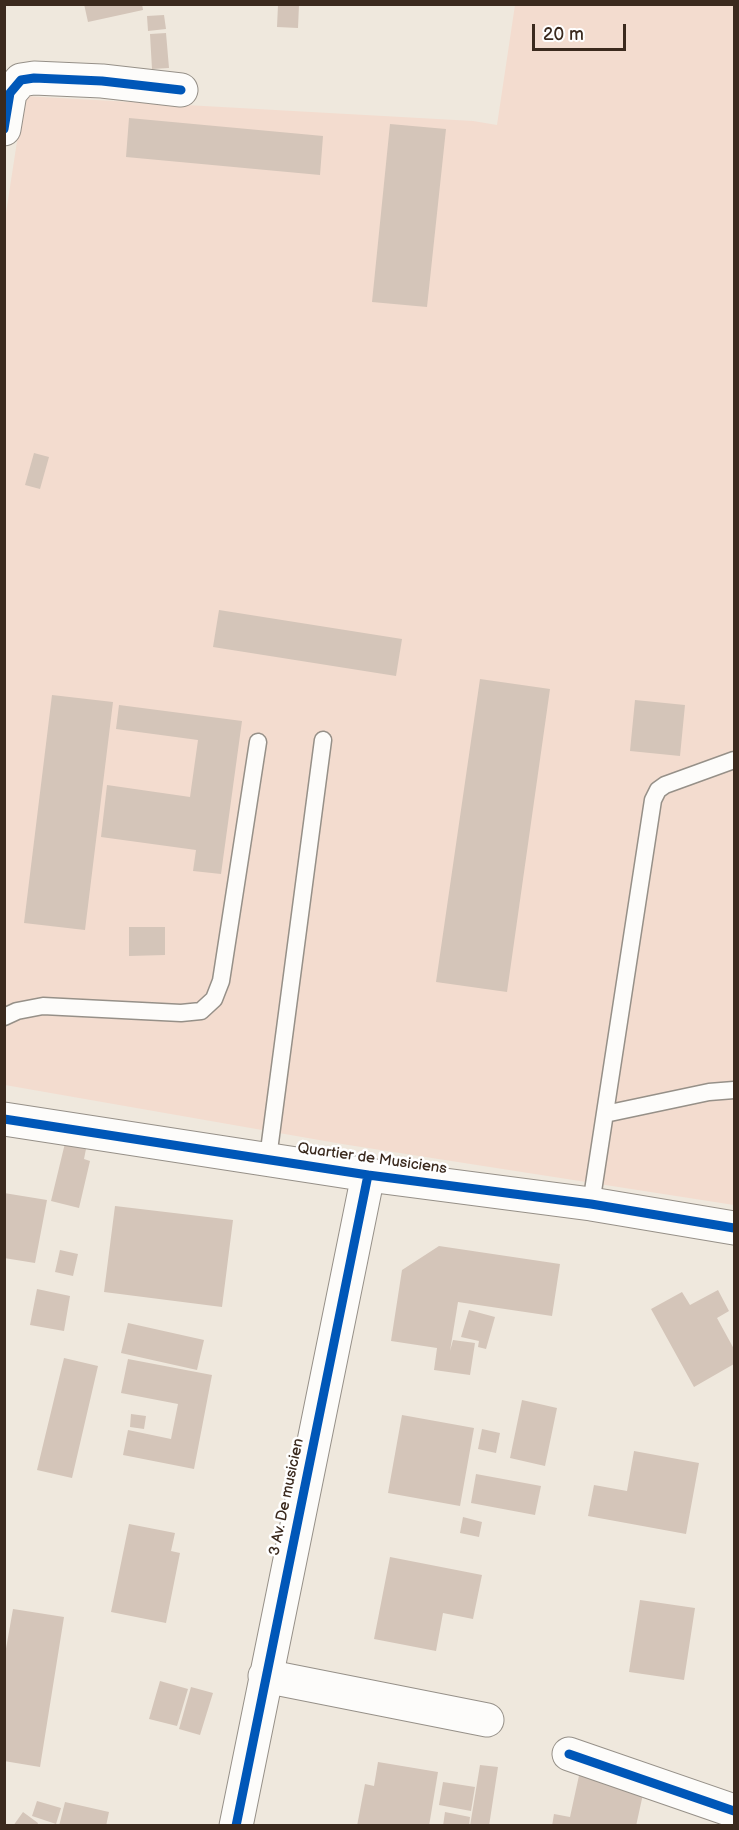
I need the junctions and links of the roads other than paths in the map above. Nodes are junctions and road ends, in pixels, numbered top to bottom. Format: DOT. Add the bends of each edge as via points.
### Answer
graph roads {
  1 [pos="181,90"];
  2 [pos="4,129"];
  3 [pos="322,740"];
  4 [pos="258,742"];
  5 [pos="735,760"];
  6 [pos="4,1017"];
  7 [pos="735,1090"];
  8 [pos="605,1114"];
  9 [pos="4,1119"];
  10 [pos="268,1158"];
  11 [pos="368,1175"];
  12 [pos="591,1204"];
  13 [pos="735,1228"];
  14 [pos="265,1676"];
  15 [pos="487,1720"];
  16 [pos="569,1754"];
  17 [pos="735,1811"];
  18 [pos="236,1826"];
  1 -- 2 [label="street" via="102,81 21,80 10,93"];
  3 -- 10 [label="lane"];
  4 -- 6 [label="lane" via="221,981 213,999 201,1011 181,1013 43,1006"];
  5 -- 8 [label="lane" via="665,784 653,800"];
  7 -- 8 [label="lane"];
  8 -- 12 [label="lane"];
  9 -- 10 [label="street, Quartier de Musiciens"];
  10 -- 11 [label="street, Quartier de Musiciens"];
  11 -- 12 [label="street, Quartier de Musiciens"];
  11 -- 14 [label="street, 3 Av. De musicien"];
  12 -- 13 [label="street, Quartier de Musiciens"];
  14 -- 15 [label="street"];
  14 -- 18 [label="street, 3 Av. De musicien"];
  16 -- 17 [label="street"];
}
